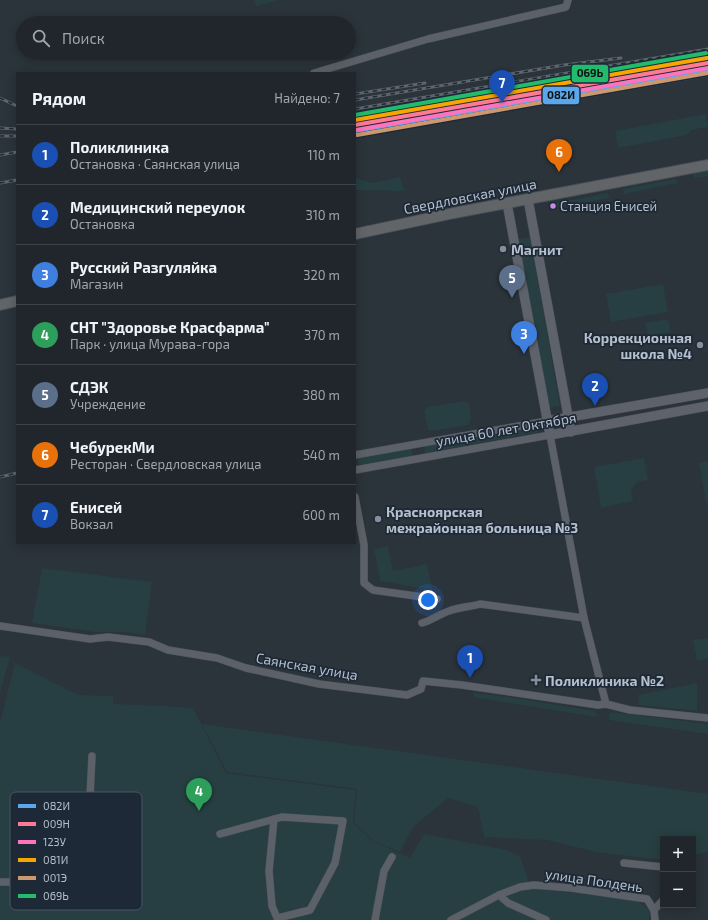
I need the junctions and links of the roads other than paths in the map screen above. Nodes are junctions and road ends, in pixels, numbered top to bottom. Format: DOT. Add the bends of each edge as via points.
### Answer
graph roads {
  1 [pos="568,0"];
  2 [pos="317,72"];
  3 [pos="708,165"];
  4 [pos="528,200"];
  5 [pos="507,203"];
  6 [pos="356,234"];
  7 [pos="16,301"];
  8 [pos="0,305"];
  9 [pos="708,393"];
  10 [pos="708,406"];
  11 [pos="569,418"];
  12 [pos="547,421"];
  13 [pos="571,432"];
  14 [pos="550,435"];
  15 [pos="418,444"];
  16 [pos="356,455"];
  17 [pos="422,459"];
  18 [pos="356,470"];
  19 [pos="356,502"];
  20 [pos="437,599"];
  21 [pos="584,618"];
  22 [pos="422,623"];
  23 [pos="0,626"];
  24 [pos="606,704"];
  25 [pos="708,718"];
  26 [pos="92,756"];
  27 [pos="90,792"];
  28 [pos="274,819"];
  29 [pos="220,834"];
  30 [pos="392,857"];
  31 [pos="624,863"];
  32 [pos="660,867"];
  33 [pos="499,895"];
  34 [pos="660,903"];
  35 [pos="654,910"];
  36 [pos="278,919"];
  37 [pos="375,920"];
  38 [pos="452,920"];
  39 [pos="545,920"];
  40 [pos="655,920"];
  1 -- 2 [label="street" via="566,7 428,39"];
  3 -- 4 [label="highway, Свердловская улица"];
  4 -- 5 [label="highway, Свердловская улица"];
  4 -- 11 [label="main road"];
  5 -- 6 [label="highway, Свердловская улица"];
  5 -- 12 [label="main road"];
  7 -- 8 [label="highway"];
  9 -- 11 [label="main road, улица 60 лет Октября"];
  10 -- 13 [label="main road, улица 60 лет Октября"];
  11 -- 12 [label="main road, улица 60 лет Октября"];
  11 -- 13 [label="main road"];
  12 -- 14 [label="main road"];
  12 -- 15 [label="street, улица 60 лет Октября"];
  13 -- 14 [label="main road, улица 60 лет Октября"];
  14 -- 17 [label="street, улица 60 лет Октября"];
  14 -- 21 [label="street"];
  15 -- 16 [label="street, улица 60 лет Октября"];
  15 -- 17 [label="street"];
  17 -- 18 [label="street, улица 60 лет Октября"];
  19 -- 20 [label="street" via="364,544 364,583 374,590"];
  21 -- 22 [label="street" via="496,604 480,604 449,611"];
  21 -- 24 [label="street"];
  23 -- 24 [label="street, Саянская улица" via="90,639 108,637 149,642 168,650 216,658 246,668 319,684 407,695 421,689 423,681"];
  24 -- 25 [label="street" via="630,710"];
  26 -- 27 [label="street"];
  28 -- 29 [label="street"];
  28 -- 36 [label="street" via="269,871 272,906"];
  28 -- 36 [label="street" via="282,817 343,821 335,863 310,910"];
  30 -- 37 [label="street" via="384,871"];
  31 -- 32 [label="street"];
  33 -- 35 [label="street, улица Полдень" via="534,884 647,899"];
  33 -- 38 [label="street, улица Полдень"];
  33 -- 39 [label="street" via="508,903"];
  34 -- 35 [label="street"];
  35 -- 40 [label="street, улица Полдень"];
}
